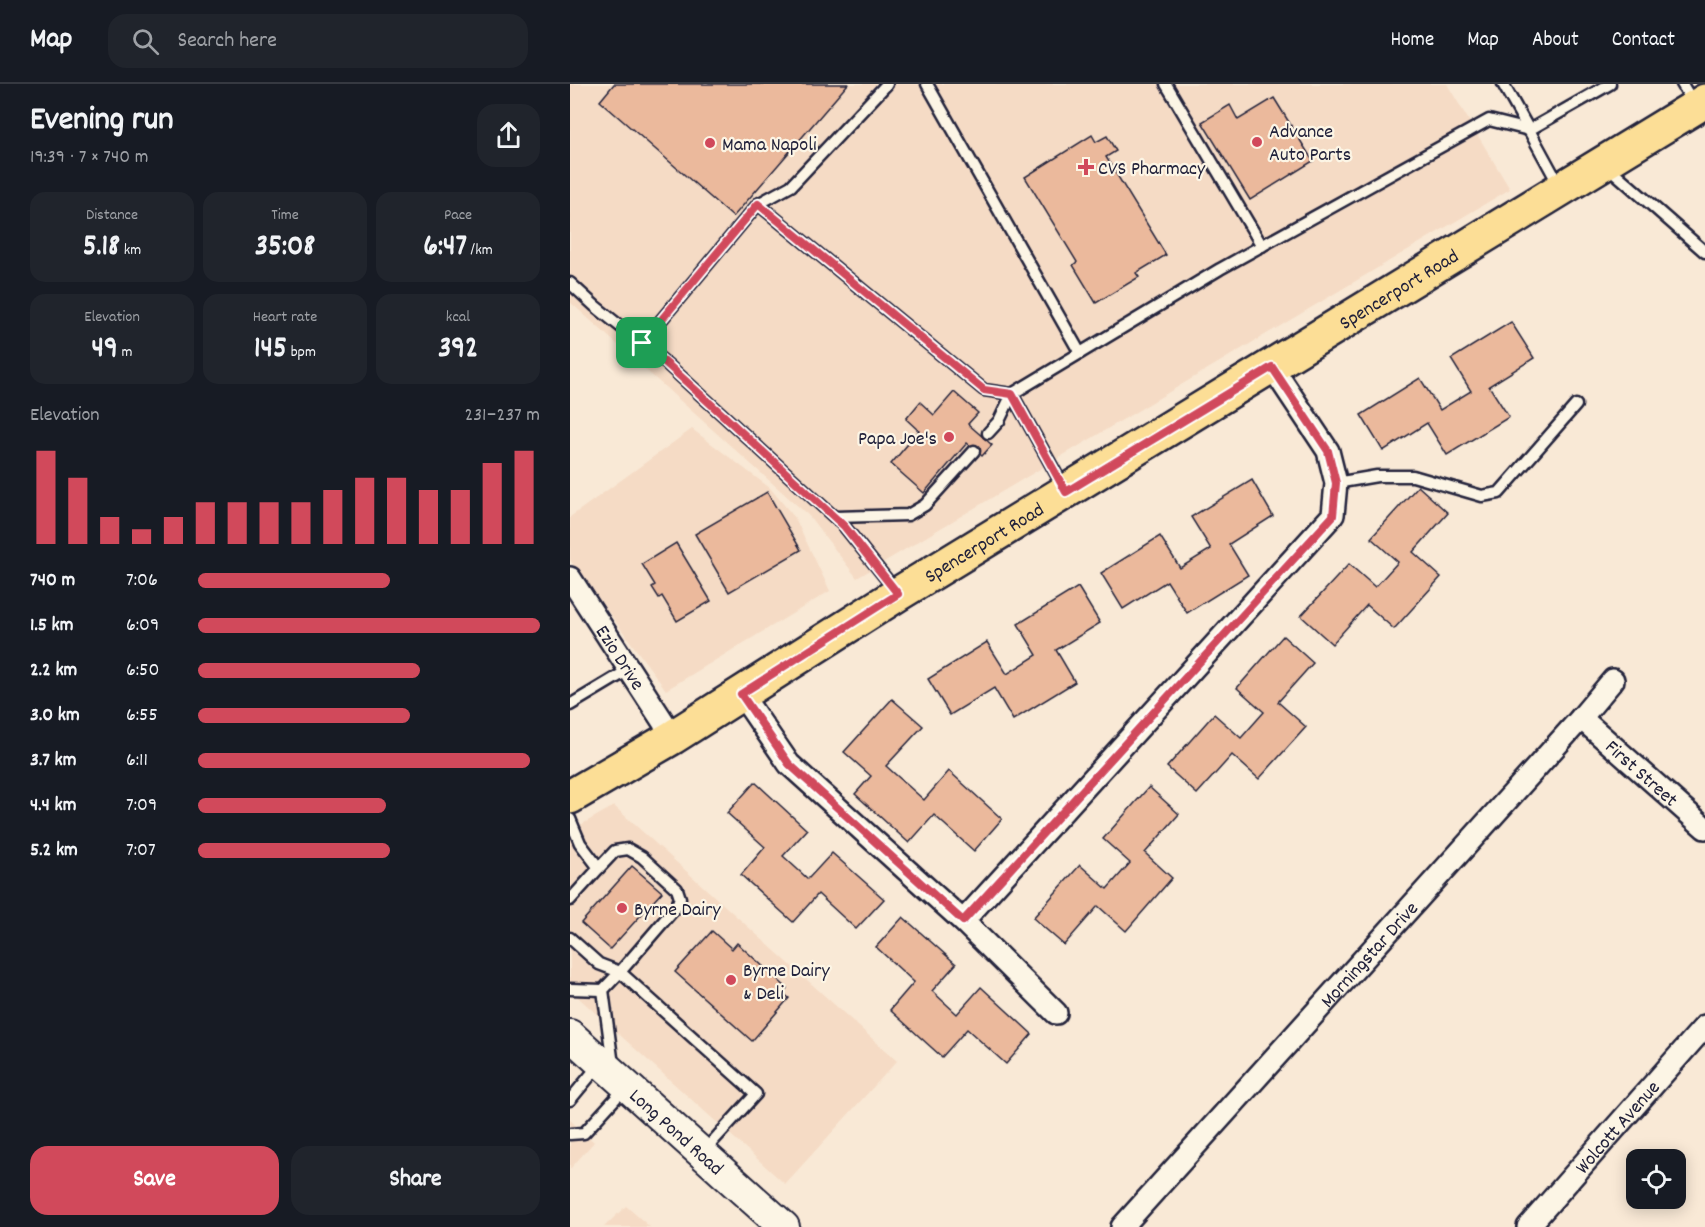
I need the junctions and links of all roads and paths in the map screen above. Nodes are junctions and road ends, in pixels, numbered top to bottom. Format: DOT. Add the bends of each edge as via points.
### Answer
graph roads {
  1 [pos="887,84"];
  2 [pos="927,84"];
  3 [pos="1166,84"];
  4 [pos="1503,84"];
  5 [pos="1609,84"];
  6 [pos="1694,97"];
  7 [pos="1529,130"];
  8 [pos="1604,163"];
  9 [pos="1561,190"];
  10 [pos="758,204"];
  11 [pos="1262,246"];
  12 [pos="1705,252"];
  13 [pos="570,283"];
  14 [pos="642,343"];
  15 [pos="1080,353"];
  16 [pos="1272,367"];
  17 [pos="1012,394"];
  18 [pos="1576,405"];
  19 [pos="988,434"];
  20 [pos="974,451"];
  21 [pos="1336,483"];
  22 [pos="1066,492"];
  23 [pos="835,517"];
  24 [pos="570,578"];
  25 [pos="898,594"];
  26 [pos="630,669"];
  27 [pos="1613,680"];
  28 [pos="741,694"];
  29 [pos="570,705"];
  30 [pos="1581,718"];
  31 [pos="673,737"];
  32 [pos="570,797"];
  33 [pos="570,819"];
  34 [pos="1705,828"];
  35 [pos="599,868"];
  36 [pos="570,900"];
  37 [pos="963,921"];
  38 [pos="570,938"];
  39 [pos="620,972"];
  40 [pos="570,989"];
  41 [pos="603,990"];
  42 [pos="1056,1013"];
  43 [pos="1705,1026"];
  44 [pos="570,1035"];
  45 [pos="614,1074"];
  46 [pos="570,1100"];
  47 [pos="570,1134"];
  48 [pos="702,1154"];
  49 [pos="784,1227"];
  50 [pos="1122,1227"];
  51 [pos="1528,1227"];
  1 -- 10 [label="lane" via="791,186"];
  2 -- 15 [label="lane"];
  3 -- 11 [label="lane"];
  4 -- 7 [label="lane"];
  5 -- 7 [label="lane"];
  6 -- 8 [label="main road, Spencerport Road"];
  7 -- 9 [label="lane"];
  7 -- 11 [label="lane" via="1489,120"];
  8 -- 9 [label="main road, Spencerport Road"];
  8 -- 12 [label="lane"];
  9 -- 16 [label="main road, Spencerport Road"];
  10 -- 14 [label="lane"];
  10 -- 17 [label="lane" via="984,390"];
  11 -- 15 [label="lane"];
  13 -- 14 [label="lane"];
  14 -- 23 [label="lane"];
  15 -- 17 [label="lane"];
  16 -- 21 [label="street" via="1328,451"];
  16 -- 22 [label="main road, Spencerport Road"];
  17 -- 19 [label="lane"];
  17 -- 22 [label="lane"];
  18 -- 21 [label="lane" via="1499,493 1482,496 1413,476 1377,476"];
  20 -- 23 [label="lane" via="925,506 908,515"];
  21 -- 37 [label="street" via="1333,516"];
  22 -- 25 [label="main road, Spencerport Road"];
  23 -- 25 [label="lane"];
  24 -- 26 [label="street, Ezio Drive"];
  25 -- 28 [label="main road, Spencerport Road"];
  26 -- 29 [label="lane"];
  26 -- 31 [label="street, Ezio Drive"];
  27 -- 30 [label="street, Morningstar Drive"];
  28 -- 31 [label="main road, Spencerport Road"];
  28 -- 37 [label="street" via="789,764"];
  30 -- 34 [label="street, First Street"];
  30 -- 50 [label="street, Morningstar Drive"];
  31 -- 32 [label="main road, Spencerport Road"];
  33 -- 35 [label="lane" via="580,843"];
  35 -- 36 [label="lane"];
  35 -- 39 [label="lane" via="615,851 628,849 677,889 680,898"];
  37 -- 42 [label="street"];
  38 -- 39 [label="lane" via="599,964"];
  39 -- 41 [label="lane"];
  39 -- 48 [label="lane" via="756,1094"];
  40 -- 41 [label="lane"];
  41 -- 45 [label="lane"];
  43 -- 51 [label="street, Wolcott Avenue"];
  44 -- 45 [label="main road, Long Pond Road"];
  45 -- 46 [label="lane"];
  45 -- 47 [label="lane" via="584,1133"];
  45 -- 48 [label="main road, Long Pond Road"];
  48 -- 49 [label="main road, Long Pond Road"];
}
